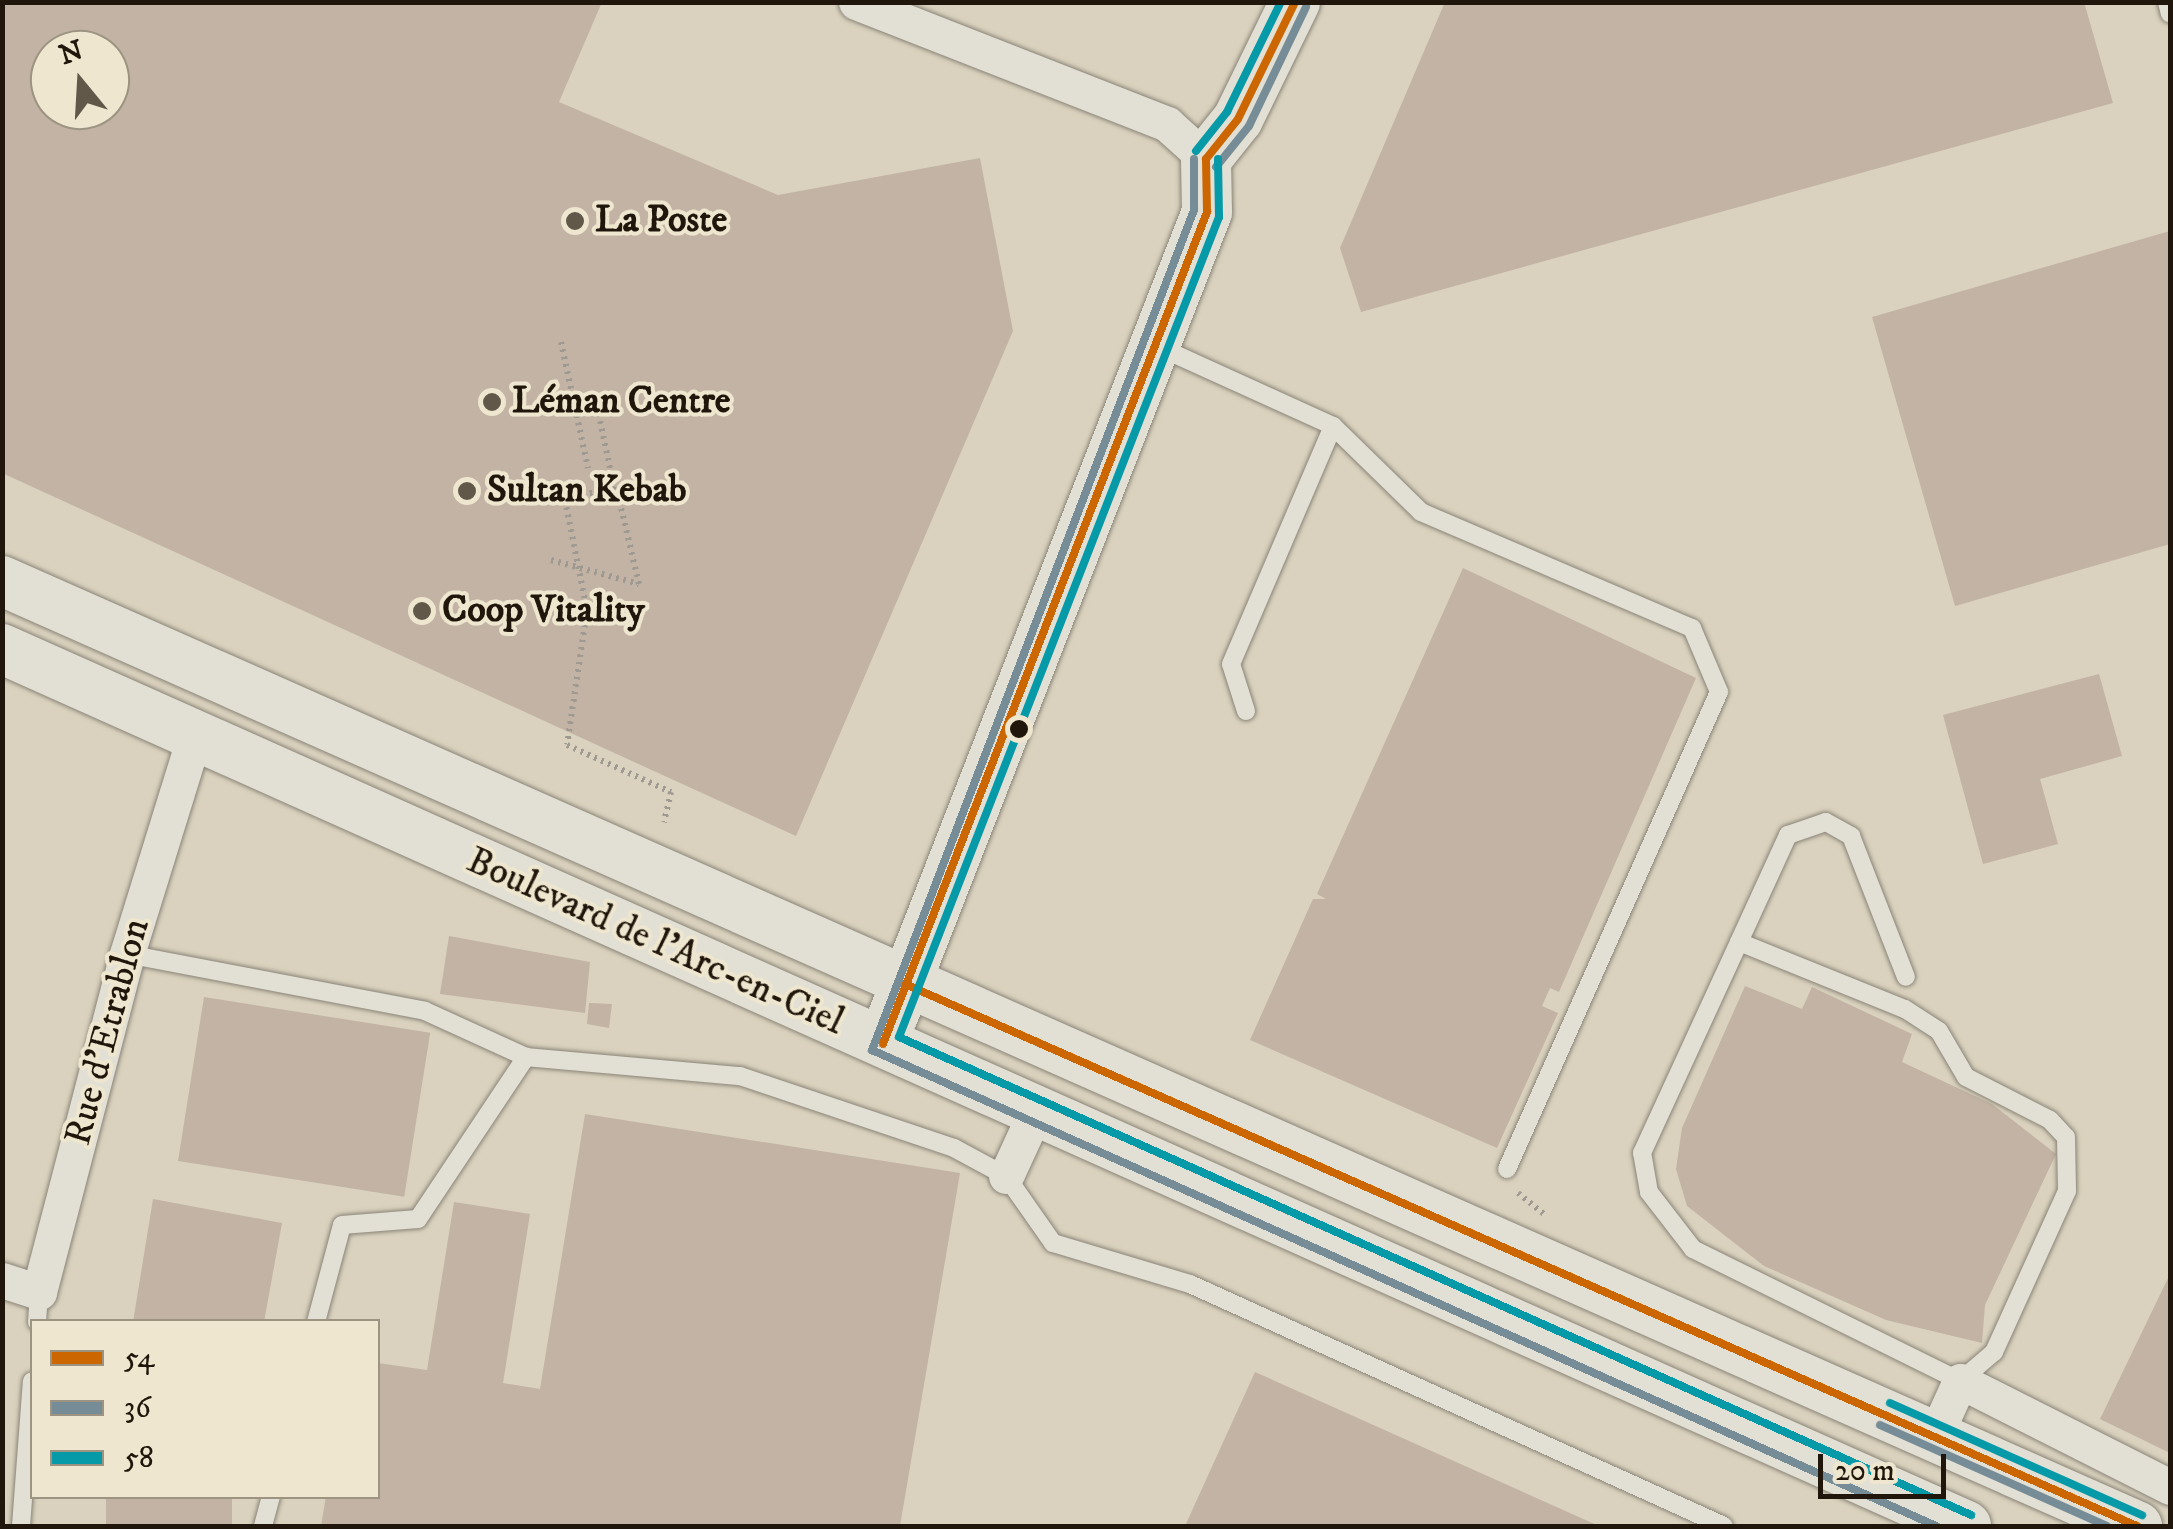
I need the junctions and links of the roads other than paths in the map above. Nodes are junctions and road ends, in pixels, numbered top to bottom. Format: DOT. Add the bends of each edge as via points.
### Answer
graph roads {
  1 [pos="856,2"];
  2 [pos="1294,2"];
  3 [pos="2167,2"];
  4 [pos="2170,14"];
  5 [pos="1206,159"];
  6 [pos="1154,345"];
  7 [pos="1334,426"];
  8 [pos="2,581"];
  9 [pos="2,649"];
  10 [pos="1246,711"];
  11 [pos="195,736"];
  12 [pos="1738,942"];
  13 [pos="127,954"];
  14 [pos="1906,977"];
  15 [pos="906,984"];
  16 [pos="883,1044"];
  17 [pos="526,1056"];
  18 [pos="1034,1115"];
  19 [pos="1507,1169"];
  20 [pos="1006,1176"];
  21 [pos="2,1280"];
  22 [pos="38,1307"];
  23 [pos="317,1319"];
  24 [pos="1960,1381"];
  25 [pos="30,1407"];
  26 [pos="1935,1436"];
  27 [pos="2170,1487"];
  28 [pos="269,1499"];
  29 [pos="21,1526"];
  30 [pos="263,1526"];
  31 [pos="1724,1526"];
  32 [pos="1966,1526"];
  33 [pos="2137,1526"];
  1 -- 5 [label="street" via="1167,124"];
  2 -- 5 [label="main road" via="1238,119"];
  3 -- 4 [label="lane"];
  5 -- 6 [label="main road" via="1206,212"];
  6 -- 7 [label="lane"];
  6 -- 15 [label="main road"];
  7 -- 10 [label="lane" via="1231,664"];
  7 -- 19 [label="lane" via="1421,512 1692,628 1719,692"];
  8 -- 15 [label="main road, Boulevard de l'Arc-en-Ciel"];
  9 -- 11 [label="main road, Boulevard de l'Arc-en-Ciel"];
  11 -- 13 [label="street, Rue d'Etrablon"];
  11 -- 16 [label="main road, Boulevard de l'Arc-en-Ciel"];
  12 -- 14 [label="lane" via="1788,836 1826,822 1852,836"];
  12 -- 24 [label="lane" via="1642,1153 1649,1192 1693,1249"];
  12 -- 24 [label="lane" via="1904,1009 1939,1031 1966,1077 2050,1120 2066,1137 2067,1191 1994,1352"];
  13 -- 17 [label="lane" via="426,1012"];
  13 -- 22 [label="street, Rue d'Etrablon"];
  15 -- 16 [label="main road"];
  15 -- 26 [label="main road, Boulevard de l'Arc-en-Ciel"];
  16 -- 18 [label="main road, Boulevard de l'Arc-en-Ciel"];
  17 -- 20 [label="lane" via="740,1076 954,1148"];
  17 -- 23 [label="lane" via="418,1219 342,1225"];
  18 -- 20 [label="street" via="1017,1166"];
  18 -- 32 [label="main road, Boulevard de l'Arc-en-Ciel"];
  20 -- 31 [label="lane" via="1052,1243 1190,1284"];
  21 -- 22 [label="street, Rue d'Etrablon"];
  24 -- 26 [label="street"];
  24 -- 27 [label="street"];
  25 -- 29 [label="lane"];
  26 -- 33 [label="main road, Boulevard de l'Arc-en-Ciel"];
  28 -- 30 [label="lane"];
}
